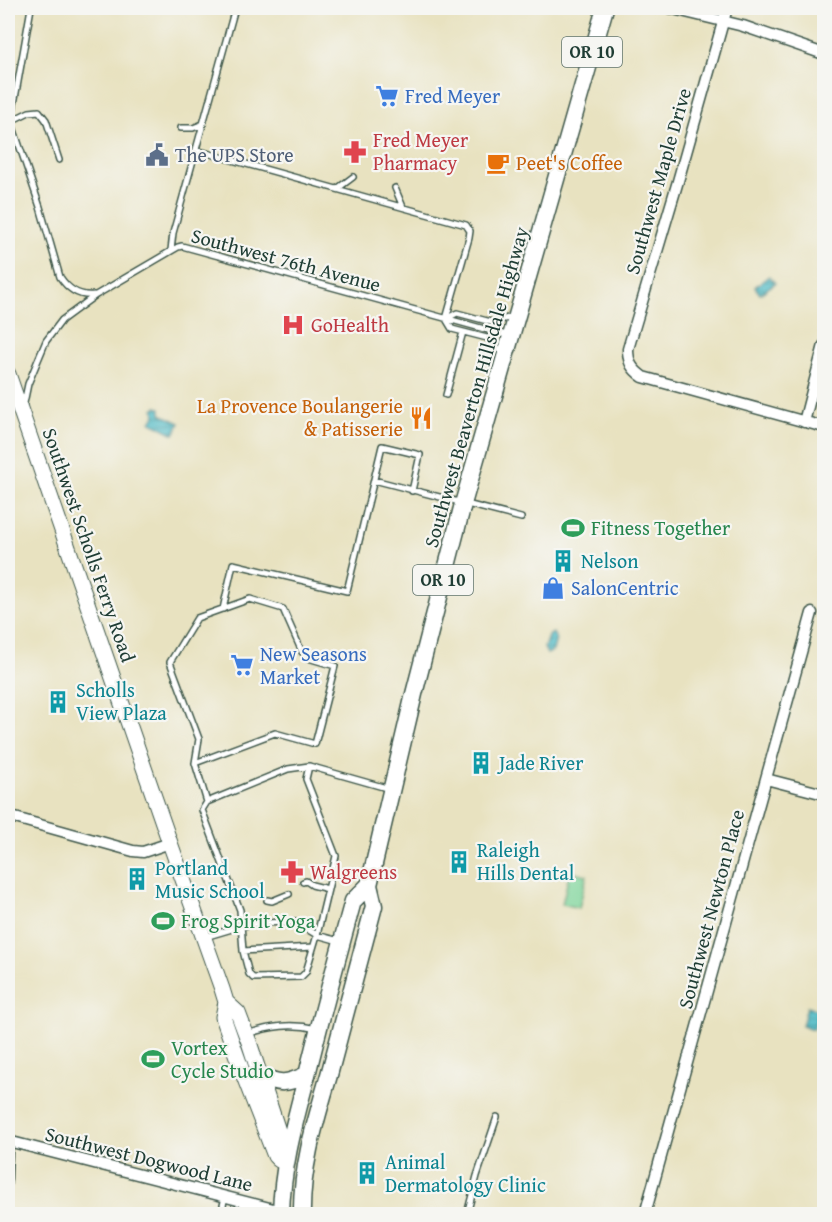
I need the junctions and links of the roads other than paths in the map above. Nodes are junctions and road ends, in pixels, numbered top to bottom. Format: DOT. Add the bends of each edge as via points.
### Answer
graph roads {
  1 [pos="31,8"];
  2 [pos="236,8"];
  3 [pos="605,8"];
  4 [pos="669,8"];
  5 [pos="727,8"];
  6 [pos="723,20"];
  7 [pos="825,54"];
  8 [pos="9,122"];
  9 [pos="203,124"];
  10 [pos="181,128"];
  11 [pos="196,150"];
  12 [pos="59,159"];
  13 [pos="353,177"];
  14 [pos="395,188"];
  15 [pos="337,189"];
  16 [pos="403,207"];
  17 [pos="171,250"];
  18 [pos="96,295"];
  19 [pos="518,316"];
  20 [pos="446,319"];
  21 [pos="463,332"];
  22 [pos="512,336"];
  23 [pos="825,345"];
  24 [pos="506,357"];
  25 [pos="8,374"];
  26 [pos="446,395"];
  27 [pos="22,415"];
  28 [pos="804,422"];
  29 [pos="825,427"];
  30 [pos="374,480"];
  31 [pos="412,491"];
  32 [pos="463,504"];
  33 [pos="522,518"];
  34 [pos="223,609"];
  35 [pos="812,613"];
  36 [pos="195,763"];
  37 [pos="309,766"];
  38 [pos="766,778"];
  39 [pos="392,790"];
  40 [pos="825,794"];
  41 [pos="207,802"];
  42 [pos="8,816"];
  43 [pos="170,843"];
  44 [pos="304,885"];
  45 [pos="369,885"];
  46 [pos="328,889"];
  47 [pos="289,894"];
  48 [pos="267,900"];
  49 [pos="242,926"];
  50 [pos="317,935"];
  51 [pos="203,938"];
  52 [pos="342,942"];
  53 [pos="313,947"];
  54 [pos="243,951"];
  55 [pos="226,1002"];
  56 [pos="318,1029"];
  57 [pos="246,1034"];
  58 [pos="260,1075"];
  59 [pos="306,1075"];
  60 [pos="497,1117"];
  61 [pos="9,1141"];
  62 [pos="285,1167"];
  63 [pos="8,1188"];
  64 [pos="225,1197"];
  65 [pos="281,1213"];
  66 [pos="302,1213"];
  67 [pos="220,1215"];
  68 [pos="467,1215"];
  69 [pos="645,1215"];
  1 -- 8 [label="lane"];
  2 -- 9 [label="lane"];
  3 -- 19 [label="main road, Southwest Beaverton Hillsdale Highway / OR 10"];
  4 -- 6 [label="street"];
  5 -- 6 [label="street, Southwest Maple Drive"];
  6 -- 7 [label="street"];
  6 -- 28 [label="street, Southwest Maple Drive" via="628,359 644,377"];
  8 -- 12 [label="lane" via="29,111 39,111"];
  8 -- 18 [label="lane" via="60,277 80,295"];
  9 -- 10 [label="lane"];
  9 -- 11 [label="lane"];
  11 -- 15 [label="lane"];
  11 -- 17 [label="lane"];
  13 -- 15 [label="lane"];
  14 -- 16 [label="lane"];
  15 -- 16 [label="lane"];
  16 -- 20 [label="lane" via="466,225 470,231"];
  17 -- 18 [label="lane, Southwest 76th Avenue"];
  17 -- 20 [label="lane, Southwest 76th Avenue" via="182,246"];
  18 -- 27 [label="lane, Southwest 76th Avenue" via="62,320 46,341 28,384"];
  19 -- 20 [label="lane, Southwest 76th Avenue" via="491,322 457,313"];
  19 -- 22 [label="main road, Southwest Beaverton Hillsdale Highway / OR 10"];
  20 -- 21 [label="lane, Southwest 76th Avenue" via="452,329"];
  20 -- 22 [label="lane, Southwest 76th Avenue"];
  21 -- 24 [label="lane, Southwest 76th Avenue" via="487,338"];
  21 -- 26 [label="lane"];
  22 -- 24 [label="main road, Southwest Beaverton Hillsdale Highway / OR 10"];
  23 -- 28 [label="street"];
  24 -- 32 [label="main road, Southwest Beaverton Hillsdale Highway / OR 10"];
  25 -- 27 [label="main road, Southwest Scholls Ferry Road"];
  27 -- 43 [label="main road, Southwest Scholls Ferry Road"];
  28 -- 29 [label="street"];
  30 -- 31 [label="lane"];
  30 -- 31 [label="lane" via="382,446 420,455"];
  30 -- 34 [label="lane" via="347,591 233,564"];
  31 -- 32 [label="lane"];
  32 -- 33 [label="lane"];
  32 -- 39 [label="main road, Southwest Beaverton Hillsdale Highway / OR 10"];
  34 -- 36 [label="lane" via="197,618 170,662 199,739"];
  34 -- 36 [label="lane" via="250,599 283,609 302,652 308,658 335,666 315,744 275,733"];
  35 -- 38 [label="street, Southwest Newton Place"];
  36 -- 41 [label="lane"];
  37 -- 39 [label="lane"];
  37 -- 41 [label="lane" via="288,770"];
  37 -- 46 [label="lane" via="306,779 336,856"];
  38 -- 40 [label="street"];
  38 -- 69 [label="street, Southwest Newton Place"];
  39 -- 45 [label="main road, Southwest Beaverton Hillsdale Highway / OR 10"];
  41 -- 49 [label="lane" via="202,810 240,910"];
  42 -- 43 [label="street" via="133,851 143,852"];
  43 -- 51 [label="main road, Southwest Scholls Ferry Road"];
  44 -- 46 [label="lane" via="306,881"];
  45 -- 52 [label="main road, Southwest Beaverton Hillsdale Highway / OR 10" via="353,901"];
  45 -- 66 [label="main road, Southwest Beaverton Hillsdale Highway / OR 10" via="374,906 311,1141"];
  46 -- 50 [label="lane"];
  47 -- 48 [label="lane"];
  49 -- 50 [label="lane" via="295,922"];
  49 -- 51 [label="lane"];
  49 -- 54 [label="lane"];
  50 -- 52 [label="lane"];
  50 -- 53 [label="lane"];
  51 -- 55 [label="main road, Southwest Scholls Ferry Road"];
  52 -- 56 [label="main road, Southwest Beaverton Hillsdale Highway / OR 10"];
  53 -- 54 [label="lane"];
  53 -- 54 [label="lane" via="301,977 253,978"];
  55 -- 57 [label="main road, Southwest Scholls Ferry Road" via="238,1013"];
  55 -- 62 [label="main road, Southwest Scholls Ferry Road" via="223,1017 242,1071 275,1156"];
  56 -- 57 [label="lane" via="302,1025"];
  56 -- 59 [label="main road, Southwest Beaverton Hillsdale Highway / OR 10"];
  57 -- 58 [label="main road, Southwest Scholls Ferry Road"];
  58 -- 59 [label="main road" via="282,1083"];
  58 -- 62 [label="main road, Southwest Scholls Ferry Road" via="280,1137"];
  59 -- 62 [label="main road, Southwest Beaverton Hillsdale Highway / OR 10"];
  60 -- 68 [label="lane"];
  61 -- 63 [label="lane"];
  61 -- 64 [label="street, Southwest Dogwood Lane"];
  62 -- 65 [label="main road, Southwest Beaverton Hillsdale Highway / OR 10"];
  62 -- 66 [label="main road, Southwest Scholls Ferry Road"];
  64 -- 65 [label="street, Southwest Dogwood Lane"];
  64 -- 67 [label="lane"];
}
